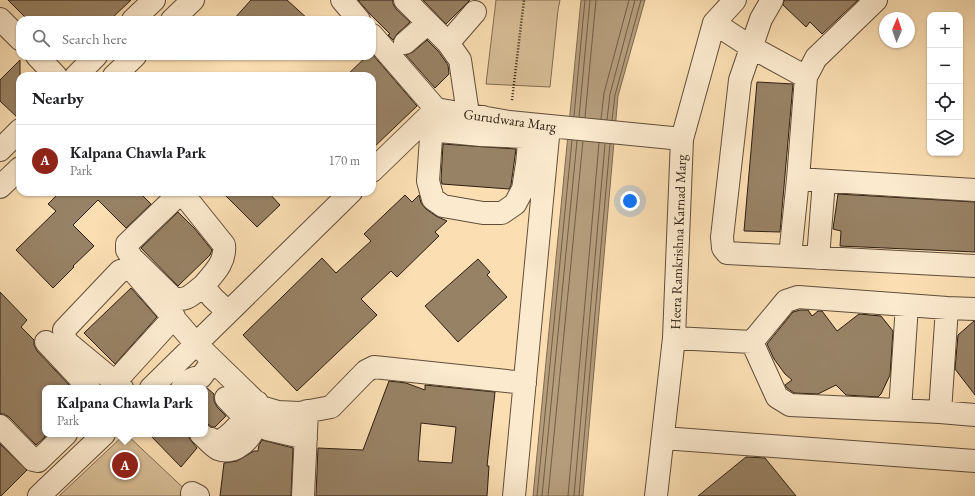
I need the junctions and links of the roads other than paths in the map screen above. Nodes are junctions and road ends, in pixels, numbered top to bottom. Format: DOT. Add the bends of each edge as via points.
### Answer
graph roads {
  1 [pos="154,0"];
  2 [pos="193,0"];
  3 [pos="342,0"];
  4 [pos="405,0"];
  5 [pos="735,0"];
  6 [pos="772,0"];
  7 [pos="876,0"];
  8 [pos="475,12"];
  9 [pos="137,16"];
  10 [pos="176,16"];
  11 [pos="356,16"];
  12 [pos="0,18"];
  13 [pos="428,22"];
  14 [pos="714,24"];
  15 [pos="16,35"];
  16 [pos="376,40"];
  17 [pos="405,42"];
  18 [pos="448,43"];
  19 [pos="751,47"];
  20 [pos="41,60"];
  21 [pos="92,60"];
  22 [pos="131,60"];
  23 [pos="52,72"];
  24 [pos="80,72"];
  25 [pos="118,72"];
  26 [pos="806,77"];
  27 [pos="436,109"];
  28 [pos="477,122"];
  29 [pos="553,126"];
  30 [pos="16,134"];
  31 [pos="682,139"];
  32 [pos="0,150"];
  33 [pos="376,167"];
  34 [pos="16,172"];
  35 [pos="798,179"];
  36 [pos="824,180"];
  37 [pos="0,187"];
  38 [pos="975,190"];
  39 [pos="347,196"];
  40 [pos="790,256"];
  41 [pos="818,258"];
  42 [pos="975,266"];
  43 [pos="203,286"];
  44 [pos="907,305"];
  45 [pos="947,308"];
  46 [pos="975,309"];
  47 [pos="228,312"];
  48 [pos="174,317"];
  49 [pos="674,338"];
  50 [pos="46,342"];
  51 [pos="752,342"];
  52 [pos="196,344"];
  53 [pos="213,361"];
  54 [pos="525,382"];
  55 [pos="86,385"];
  56 [pos="118,385"];
  57 [pos="154,385"];
  58 [pos="185,385"];
  59 [pos="226,398"];
  60 [pos="900,410"];
  61 [pos="308,411"];
  62 [pos="255,412"];
  63 [pos="940,412"];
  64 [pos="975,416"];
  65 [pos="0,426"];
  66 [pos="63,437"];
  67 [pos="101,437"];
  68 [pos="206,437"];
  69 [pos="306,438"];
  70 [pos="663,438"];
  71 [pos="975,461"];
  72 [pos="39,496"];
  73 [pos="303,496"];
  74 [pos="514,496"];
  75 [pos="656,496"];
  1 -- 9 [label="street"];
  2 -- 10 [label="street"];
  3 -- 11 [label="street"];
  4 -- 13 [label="street"];
  5 -- 14 [label="street, Heera Ramkrishna Karnad Marg"];
  6 -- 19 [label="street" via="761,19"];
  7 -- 26 [label="street" via="816,58"];
  8 -- 18 [label="street"];
  12 -- 15 [label="street"];
  13 -- 17 [label="street"];
  13 -- 18 [label="street"];
  14 -- 19 [label="street"];
  14 -- 31 [label="street, Heera Ramkrishna Karnad Marg"];
  16 -- 27 [label="street"];
  18 -- 28 [label="street" via="460,60"];
  19 -- 26 [label="street"];
  19 -- 40 [label="street" via="740,80 722,237 723,248 728,253"];
  20 -- 23 [label="street"];
  21 -- 24 [label="street"];
  22 -- 25 [label="street"];
  26 -- 35 [label="street"];
  27 -- 28 [label="street, Gurudwara Marg"];
  27 -- 33 [label="street"];
  28 -- 28 [label="street" via="434,132 431,138 428,174 430,192 433,199 444,206 483,213 502,213 515,204 523,189 528,143 524,137"];
  28 -- 29 [label="street, Gurudwara Marg"];
  29 -- 31 [label="street, Gurudwara Marg"];
  29 -- 54 [label="street"];
  30 -- 32 [label="street"];
  31 -- 49 [label="street, Heera Ramkrishna Karnad Marg"];
  34 -- 37 [label="street"];
  35 -- 36 [label="street"];
  35 -- 40 [label="street"];
  36 -- 38 [label="street"];
  36 -- 41 [label="street"];
  39 -- 47 [label="street"];
  40 -- 41 [label="street"];
  41 -- 42 [label="street"];
  43 -- 43 [label="street" via="186,299 173,298 127,250 127,244 175,198 187,199 224,245 225,252 220,266"];
  43 -- 47 [label="street"];
  44 -- 45 [label="street"];
  44 -- 51 [label="street" via="798,297 786,301"];
  44 -- 60 [label="street"];
  45 -- 46 [label="street"];
  45 -- 63 [label="street"];
  47 -- 52 [label="street"];
  48 -- 52 [label="street"];
  48 -- 56 [label="street"];
  48 -- 56 [label="street" via="134,272 127,269 120,271 64,330 64,338 69,344"];
  49 -- 51 [label="street"];
  49 -- 70 [label="street, Heera Ramkrishna Karnad Marg"];
  50 -- 55 [label="street"];
  51 -- 60 [label="street" via="777,397 790,405"];
  52 -- 53 [label="street"];
  52 -- 57 [label="street"];
  53 -- 58 [label="street" via="201,377 194,377"];
  53 -- 62 [label="street"];
  54 -- 61 [label="street" via="374,367 366,371 331,407"];
  54 -- 74 [label="street"];
  59 -- 62 [label="street"];
  60 -- 63 [label="street"];
  61 -- 62 [label="street"];
  61 -- 69 [label="street"];
  62 -- 68 [label="street" via="252,433 234,450 217,448"];
  62 -- 69 [label="street" via="267,429"];
  63 -- 64 [label="street"];
  65 -- 66 [label="street" via="33,460 38,461"];
  67 -- 72 [label="street"];
  69 -- 73 [label="street"];
  70 -- 71 [label="street"];
  70 -- 75 [label="street, Heera Ramkrishna Karnad Marg"];
}
